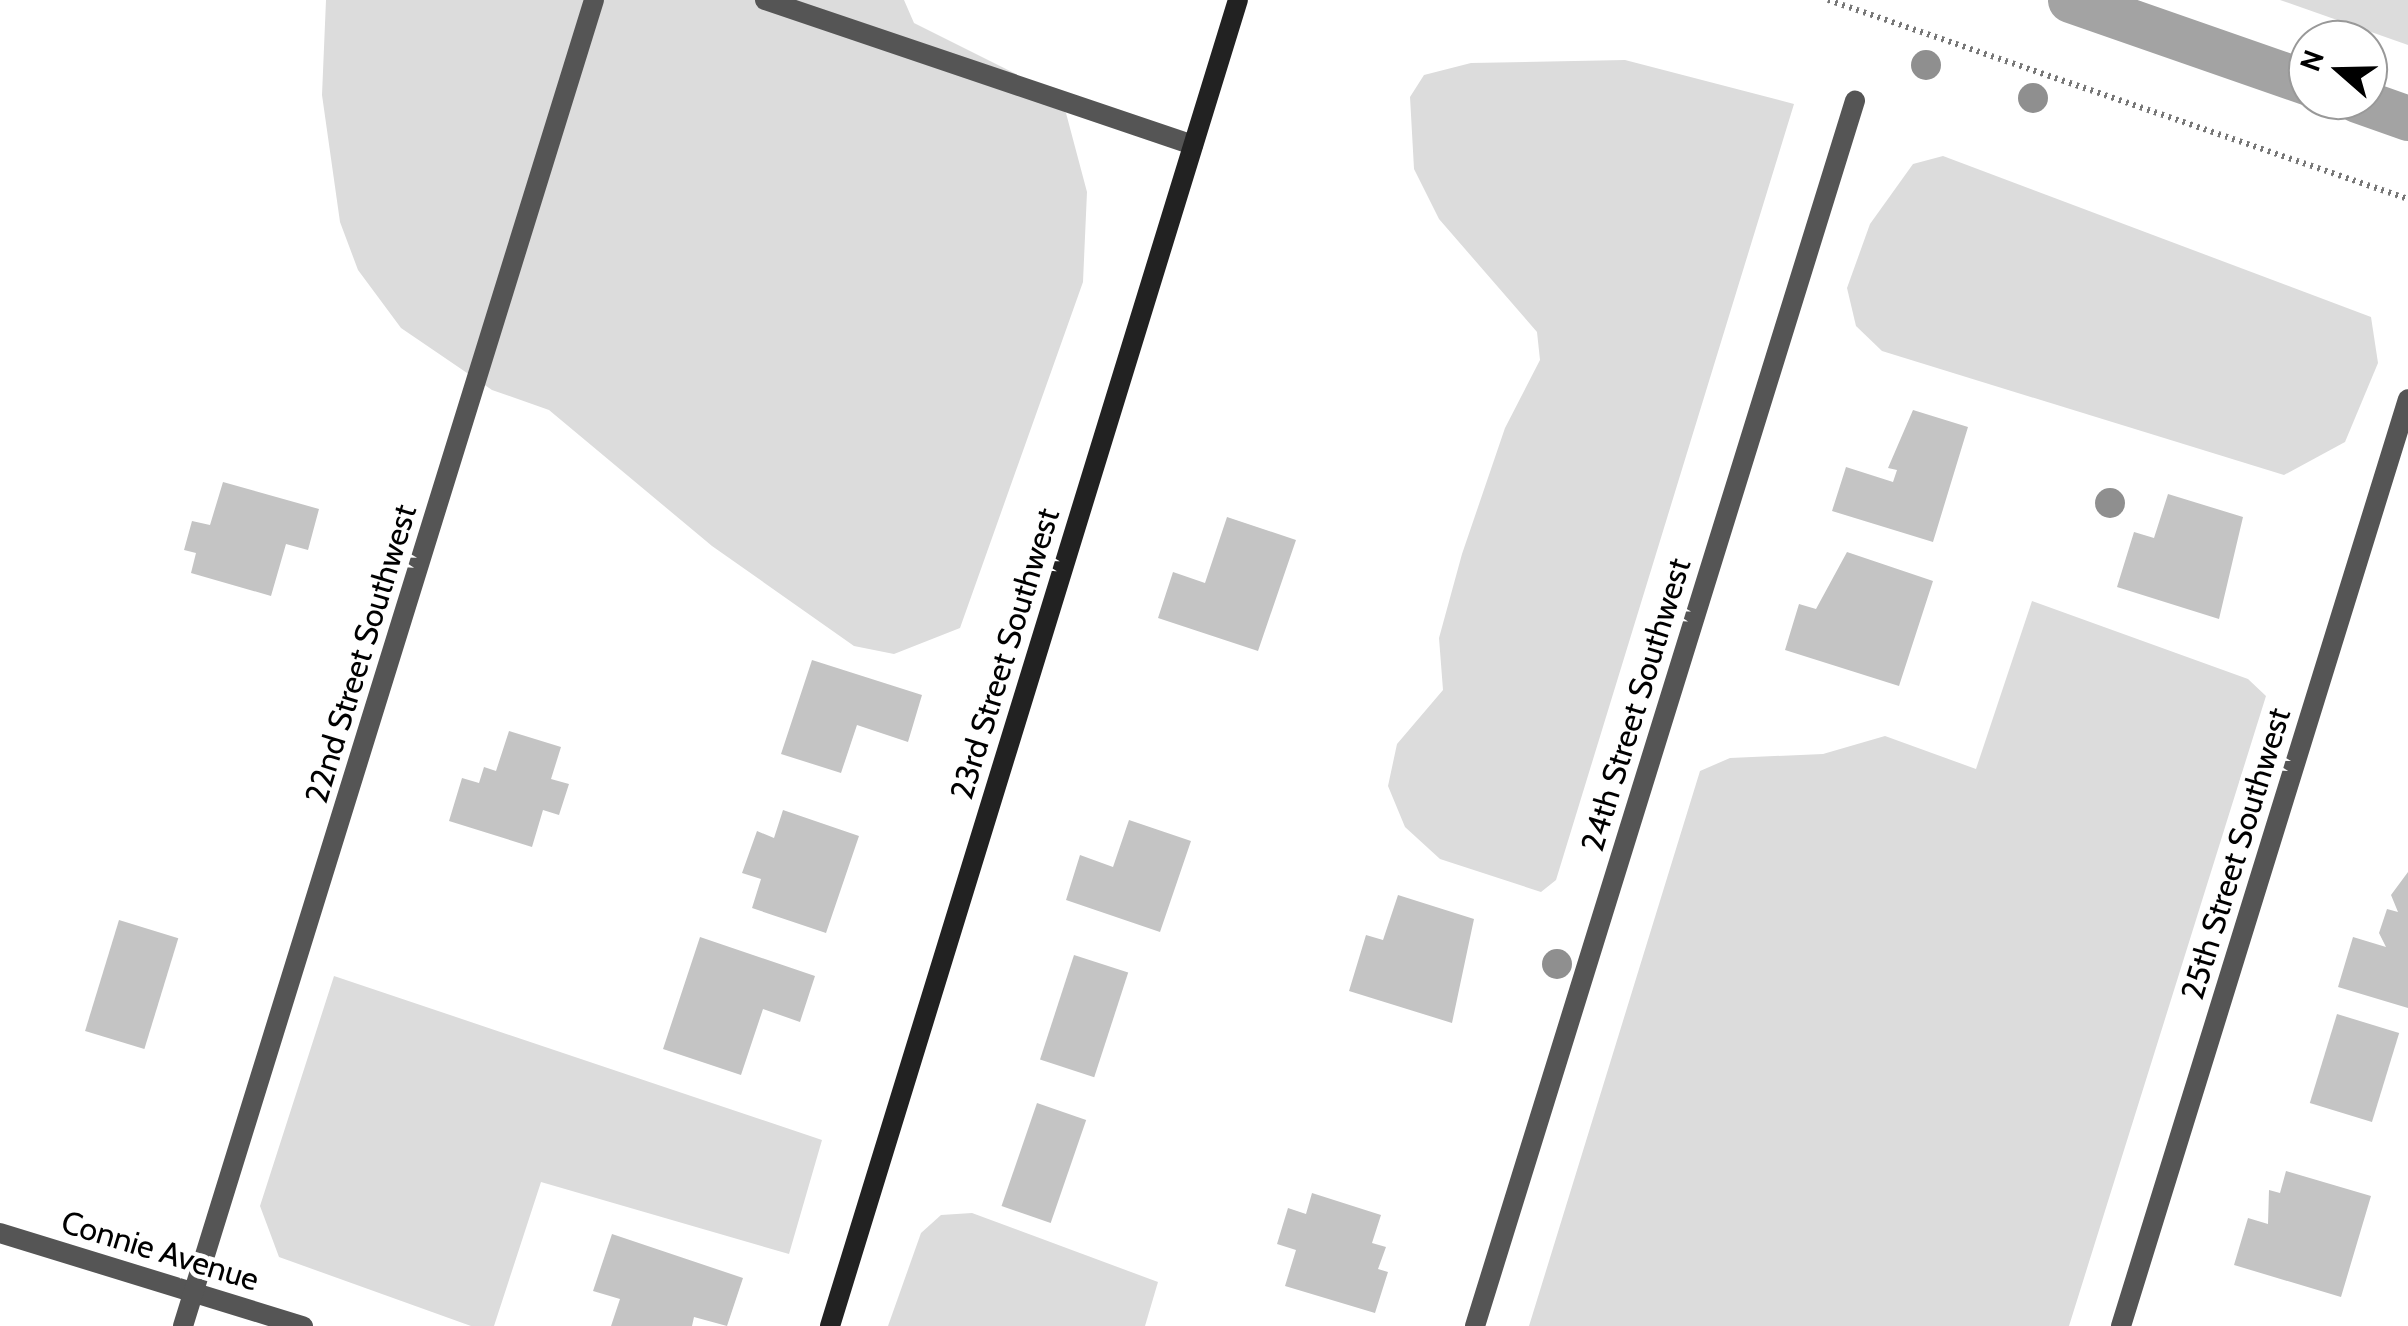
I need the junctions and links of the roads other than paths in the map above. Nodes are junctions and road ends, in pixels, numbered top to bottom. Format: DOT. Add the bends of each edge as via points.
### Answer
graph roads {
  1 [pos="594,0"];
  2 [pos="764,0"];
  3 [pos="1238,0"];
  4 [pos="1855,101"];
  5 [pos="1193,146"];
  6 [pos="2408,399"];
  7 [pos="0,1233"];
  8 [pos="194,1293"];
  9 [pos="184,1326"];
  10 [pos="302,1326"];
  11 [pos="830,1326"];
  12 [pos="1475,1326"];
  13 [pos="2121,1326"];
  1 -- 8 [label="street, 22nd Street Southwest"];
  2 -- 5 [label="street"];
  3 -- 5 [label="street, 23rd Street Southwest"];
  4 -- 12 [label="street, 24th Street Southwest"];
  5 -- 11 [label="street, 23rd Street Southwest"];
  6 -- 13 [label="street, 25th Street Southwest"];
  7 -- 8 [label="street, Connie Avenue"];
  8 -- 9 [label="street, 22nd Street Southwest"];
  8 -- 10 [label="street, Connie Avenue"];
}
